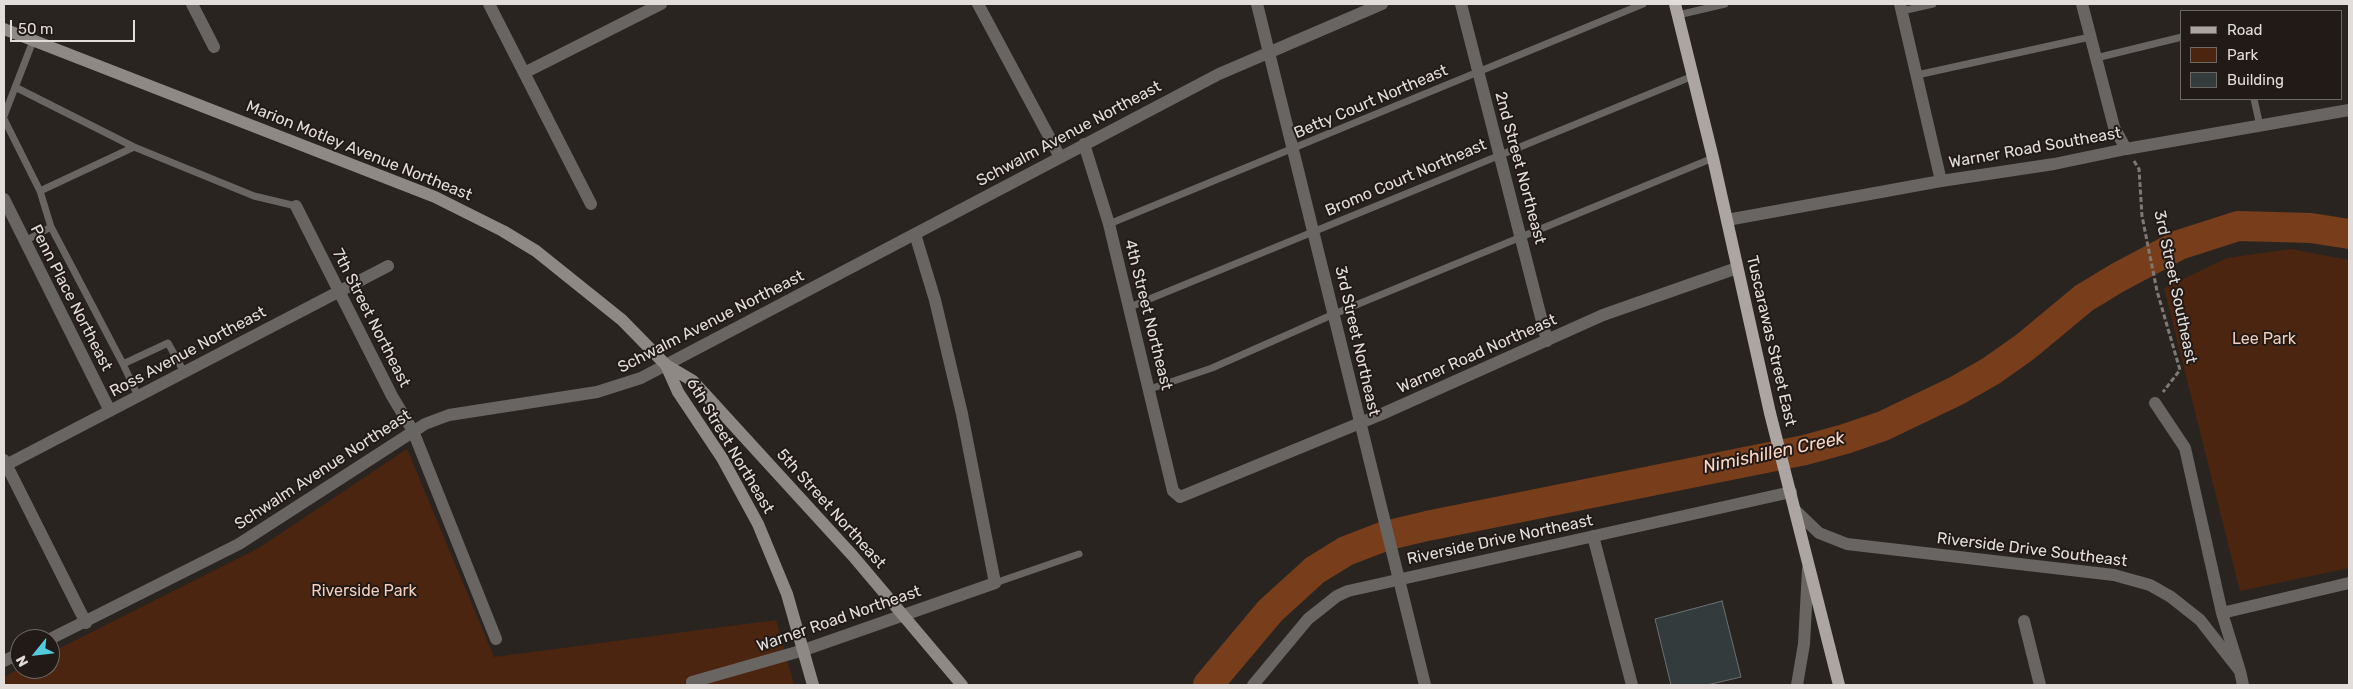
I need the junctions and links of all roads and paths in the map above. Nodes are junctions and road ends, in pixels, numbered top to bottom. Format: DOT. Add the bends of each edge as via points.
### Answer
graph roads {
  1 [pos="192,4"];
  2 [pos="489,4"];
  3 [pos="661,4"];
  4 [pos="978,4"];
  5 [pos="1257,4"];
  6 [pos="1382,4"];
  7 [pos="1461,4"];
  8 [pos="1643,4"];
  9 [pos="1725,4"];
  10 [pos="1933,4"];
  11 [pos="2082,4"];
  12 [pos="1362,8"];
  13 [pos="1901,8"];
  14 [pos="1677,10"];
  15 [pos="4,29"];
  16 [pos="2090,37"];
  17 [pos="2180,37"];
  18 [pos="33,41"];
  19 [pos="214,47"];
  20 [pos="1269,51"];
  21 [pos="2096,58"];
  22 [pos="1479,72"];
  23 [pos="524,73"];
  24 [pos="1917,75"];
  25 [pos="1693,76"];
  26 [pos="15,87"];
  27 [pos="2254,100"];
  28 [pos="2349,110"];
  29 [pos="4,116"];
  30 [pos="4,120"];
  31 [pos="2260,126"];
  32 [pos="1084,144"];
  33 [pos="134,147"];
  34 [pos="1295,148"];
  35 [pos="2126,149"];
  36 [pos="1500,154"];
  37 [pos="1060,156"];
  38 [pos="1713,158"];
  39 [pos="1941,181"];
  40 [pos="40,191"];
  41 [pos="4,199"];
  42 [pos="591,204"];
  43 [pos="296,206"];
  44 [pos="1727,220"];
  45 [pos="1109,224"];
  46 [pos="51,227"];
  47 [pos="1315,231"];
  48 [pos="915,234"];
  49 [pos="1522,236"];
  50 [pos="25,241"];
  51 [pos="388,266"];
  52 [pos="1737,268"];
  53 [pos="339,291"];
  54 [pos="1130,307"];
  55 [pos="1334,314"];
  56 [pos="1547,341"];
  57 [pos="123,364"];
  58 [pos="666,365"];
  59 [pos="184,372"];
  60 [pos="1150,389"];
  61 [pos="138,396"];
  62 [pos="2155,403"];
  63 [pos="110,411"];
  64 [pos="1360,422"];
  65 [pos="413,430"];
  66 [pos="5,464"];
  67 [pos="1791,492"];
  68 [pos="1176,496"];
  69 [pos="1795,510"];
  70 [pos="1593,536"];
  71 [pos="1079,554"];
  72 [pos="1807,557"];
  73 [pos="1397,573"];
  74 [pos="995,583"];
  75 [pos="2349,583"];
  76 [pos="2222,613"];
  77 [pos="903,614"];
  78 [pos="2024,621"];
  79 [pos="86,622"];
  80 [pos="60,634"];
  81 [pos="496,639"];
  82 [pos="804,650"];
  83 [pos="2240,671"];
  84 [pos="692,682"];
  85 [pos="813,685"];
  86 [pos="962,685"];
  87 [pos="1253,685"];
  88 [pos="1425,685"];
  89 [pos="1632,685"];
  90 [pos="1797,685"];
  91 [pos="1838,685"];
  92 [pos="2040,685"];
  93 [pos="2243,685"];
  1 -- 19 [label="street"];
  2 -- 23 [label="street"];
  3 -- 23 [label="street"];
  4 -- 37 [label="street"];
  5 -- 20 [label="street, 3rd Street Northeast"];
  6 -- 12 [label="street, Schwalm Avenue Northeast"];
  7 -- 22 [label="street, 2nd Street Northeast"];
  8 -- 22 [label="lane, Betty Court Northeast"];
  9 -- 14 [label="lane"];
  10 -- 13 [label="lane"];
  11 -- 16 [label="street"];
  12 -- 20 [label="street, Schwalm Avenue Northeast"];
  13 -- 24 [label="street"];
  14 -- 25 [label="main road, Tuscarawas Street East"];
  15 -- 18 [label="main road, Marion Motley Avenue Northeast"];
  16 -- 21 [label="street"];
  16 -- 24 [label="lane"];
  17 -- 21 [label="lane"];
  18 -- 26 [label="lane"];
  18 -- 58 [label="main road, Marion Motley Avenue Northeast" via="366,169 470,213 536,251 566,274 622,320"];
  20 -- 32 [label="street, Schwalm Avenue Northeast"];
  20 -- 34 [label="street, 3rd Street Northeast"];
  21 -- 35 [label="street" via="2114,127"];
  22 -- 34 [label="lane, Betty Court Northeast"];
  22 -- 36 [label="street, 2nd Street Northeast"];
  23 -- 42 [label="street"];
  24 -- 39 [label="street"];
  25 -- 36 [label="lane, Bromo Court Northeast"];
  25 -- 38 [label="main road, Tuscarawas Street East"];
  26 -- 29 [label="lane"];
  26 -- 33 [label="lane"];
  27 -- 31 [label="lane"];
  28 -- 31 [label="street, Warner Road Southeast"];
  30 -- 40 [label="lane"];
  31 -- 35 [label="street, Warner Road Southeast"];
  32 -- 37 [label="street, Schwalm Avenue Northeast"];
  32 -- 45 [label="street, 4th Street Northeast"];
  33 -- 40 [label="lane"];
  33 -- 43 [label="lane" via="254,196"];
  34 -- 45 [label="lane, Betty Court Northeast"];
  34 -- 47 [label="street, 3rd Street Northeast"];
  35 -- 39 [label="street, Warner Road Southeast" via="2054,164"];
  35 -- 62 [label="path, 3rd Street Southeast" via="2139,169 2142,216 2157,291 2180,370"];
  36 -- 47 [label="lane, Bromo Court Northeast"];
  36 -- 49 [label="street, 2nd Street Northeast"];
  37 -- 48 [label="street, Schwalm Avenue Northeast"];
  38 -- 44 [label="main road, Tuscarawas Street East"];
  38 -- 49 [label="lane"];
  39 -- 44 [label="street, Warner Road Southeast"];
  40 -- 46 [label="lane"];
  41 -- 50 [label="street, Penn Place Northeast"];
  43 -- 53 [label="street, 7th Street Northeast"];
  44 -- 52 [label="main road, Tuscarawas Street East"];
  45 -- 54 [label="street, 4th Street Northeast"];
  46 -- 50 [label="lane"];
  46 -- 57 [label="lane"];
  47 -- 54 [label="lane, Bromo Court Northeast"];
  47 -- 55 [label="street, 3rd Street Northeast"];
  48 -- 58 [label="street, Schwalm Avenue Northeast"];
  48 -- 74 [label="street" via="935,300 962,414"];
  49 -- 55 [label="lane"];
  49 -- 56 [label="street, 2nd Street Northeast"];
  50 -- 63 [label="street, Penn Place Northeast"];
  51 -- 53 [label="street, Ross Avenue Northeast"];
  52 -- 56 [label="street, Warner Road Northeast" via="1603,315"];
  52 -- 67 [label="main road, Tuscarawas Street East"];
  53 -- 59 [label="street, Ross Avenue Northeast"];
  53 -- 65 [label="street, 7th Street Northeast" via="392,396"];
  54 -- 60 [label="street, 4th Street Northeast"];
  55 -- 60 [label="lane" via="1212,368"];
  55 -- 64 [label="street, 3rd Street Northeast"];
  56 -- 64 [label="street, Warner Road Northeast"];
  57 -- 59 [label="lane" via="168,343"];
  57 -- 61 [label="lane"];
  58 -- 65 [label="street, Schwalm Avenue Northeast" via="621,386 449,415"];
  58 -- 77 [label="main road, 5th Street Northeast" via="693,380"];
  58 -- 82 [label="main road, 6th Street Northeast" via="678,392 722,458 758,524 787,594"];
  59 -- 61 [label="street, Ross Avenue Northeast"];
  60 -- 68 [label="street, 4th Street Northeast"];
  61 -- 63 [label="street, Ross Avenue Northeast"];
  62 -- 76 [label="street" via="2184,448"];
  63 -- 66 [label="street, Ross Avenue Northeast"];
  64 -- 68 [label="street, Warner Road Northeast"];
  64 -- 73 [label="street, 3rd Street Northeast"];
  65 -- 79 [label="street, Schwalm Avenue Northeast" via="239,544"];
  65 -- 81 [label="street, 7th Street Northeast"];
  66 -- 79 [label="street"];
  67 -- 69 [label="main road, Tuscarawas Street East"];
  67 -- 70 [label="street, Riverside Drive Northeast"];
  69 -- 72 [label="main road, Tuscarawas Street East"];
  69 -- 83 [label="street, Riverside Drive Southeast" via="1819,533 1847,544 2114,575 2144,583 2166,593 2192,612"];
  70 -- 73 [label="street, Riverside Drive Northeast"];
  70 -- 89 [label="street"];
  71 -- 74 [label="lane"];
  72 -- 90 [label="street" via="1806,626"];
  72 -- 91 [label="main road, Tuscarawas Street East"];
  73 -- 87 [label="street, Riverside Drive Northeast" via="1348,591 1324,606 1308,619"];
  73 -- 88 [label="street, 3rd Street Northeast"];
  74 -- 77 [label="street, Warner Road Northeast"];
  75 -- 76 [label="street"];
  76 -- 83 [label="street"];
  77 -- 82 [label="street, Warner Road Northeast"];
  77 -- 86 [label="main road, 5th Street Northeast"];
  78 -- 92 [label="street"];
  79 -- 80 [label="street, Schwalm Avenue Northeast"];
  82 -- 84 [label="street, Warner Road Northeast"];
  82 -- 85 [label="main road, 6th Street Northeast"];
  83 -- 93 [label="street"];
}
